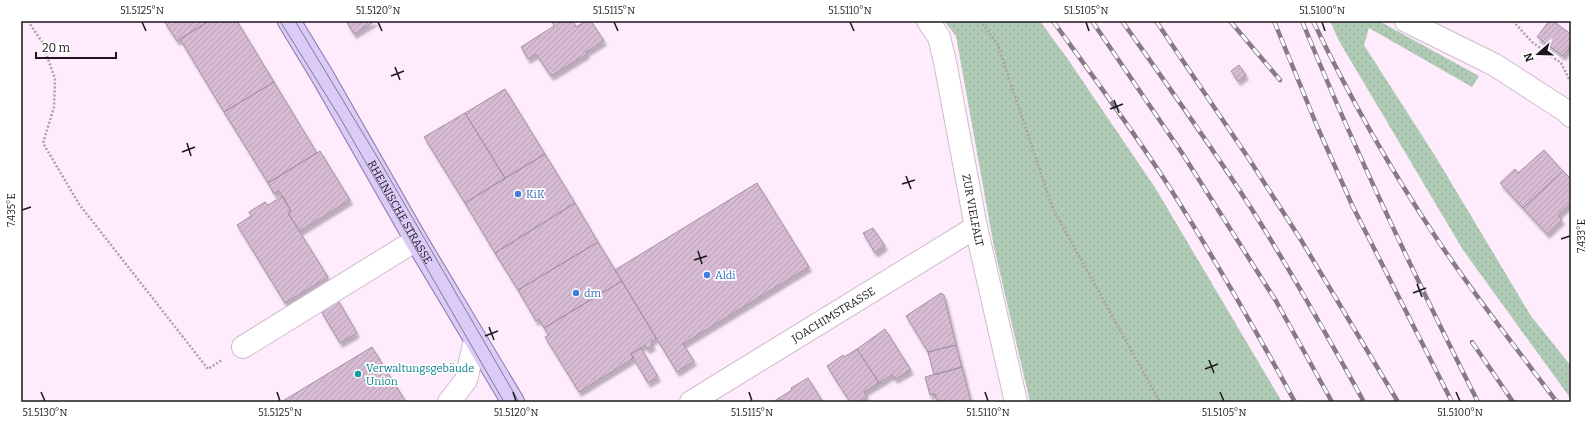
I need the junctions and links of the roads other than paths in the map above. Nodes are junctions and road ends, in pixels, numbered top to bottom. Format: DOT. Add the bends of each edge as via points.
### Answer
graph roads {
  1 [pos="289,21"];
  2 [pos="928,21"];
  3 [pos="1406,21"];
  4 [pos="1569,111"];
  5 [pos="976,227"];
  6 [pos="416,240"];
  7 [pos="475,340"];
  8 [pos="243,347"];
  9 [pos="450,402"];
  10 [pos="513,402"];
  11 [pos="691,402"];
  12 [pos="1016,402"];
  1 -- 6 [label="main road, RHEINISCHE STRASSE"];
  2 -- 5 [label="street, ZUR VIELFALT" via="939,37 945,62"];
  3 -- 4 [label="street" via="1494,65"];
  5 -- 11 [label="street, JOACHIMSTRASSE"];
  5 -- 12 [label="street, ZUR VIELFALT"];
  6 -- 7 [label="main road, RHEINISCHE STRASSE"];
  6 -- 8 [label="street"];
  7 -- 9 [label="street" via="466,380"];
  7 -- 10 [label="main road, RHEINISCHE STRASSE"];
}
